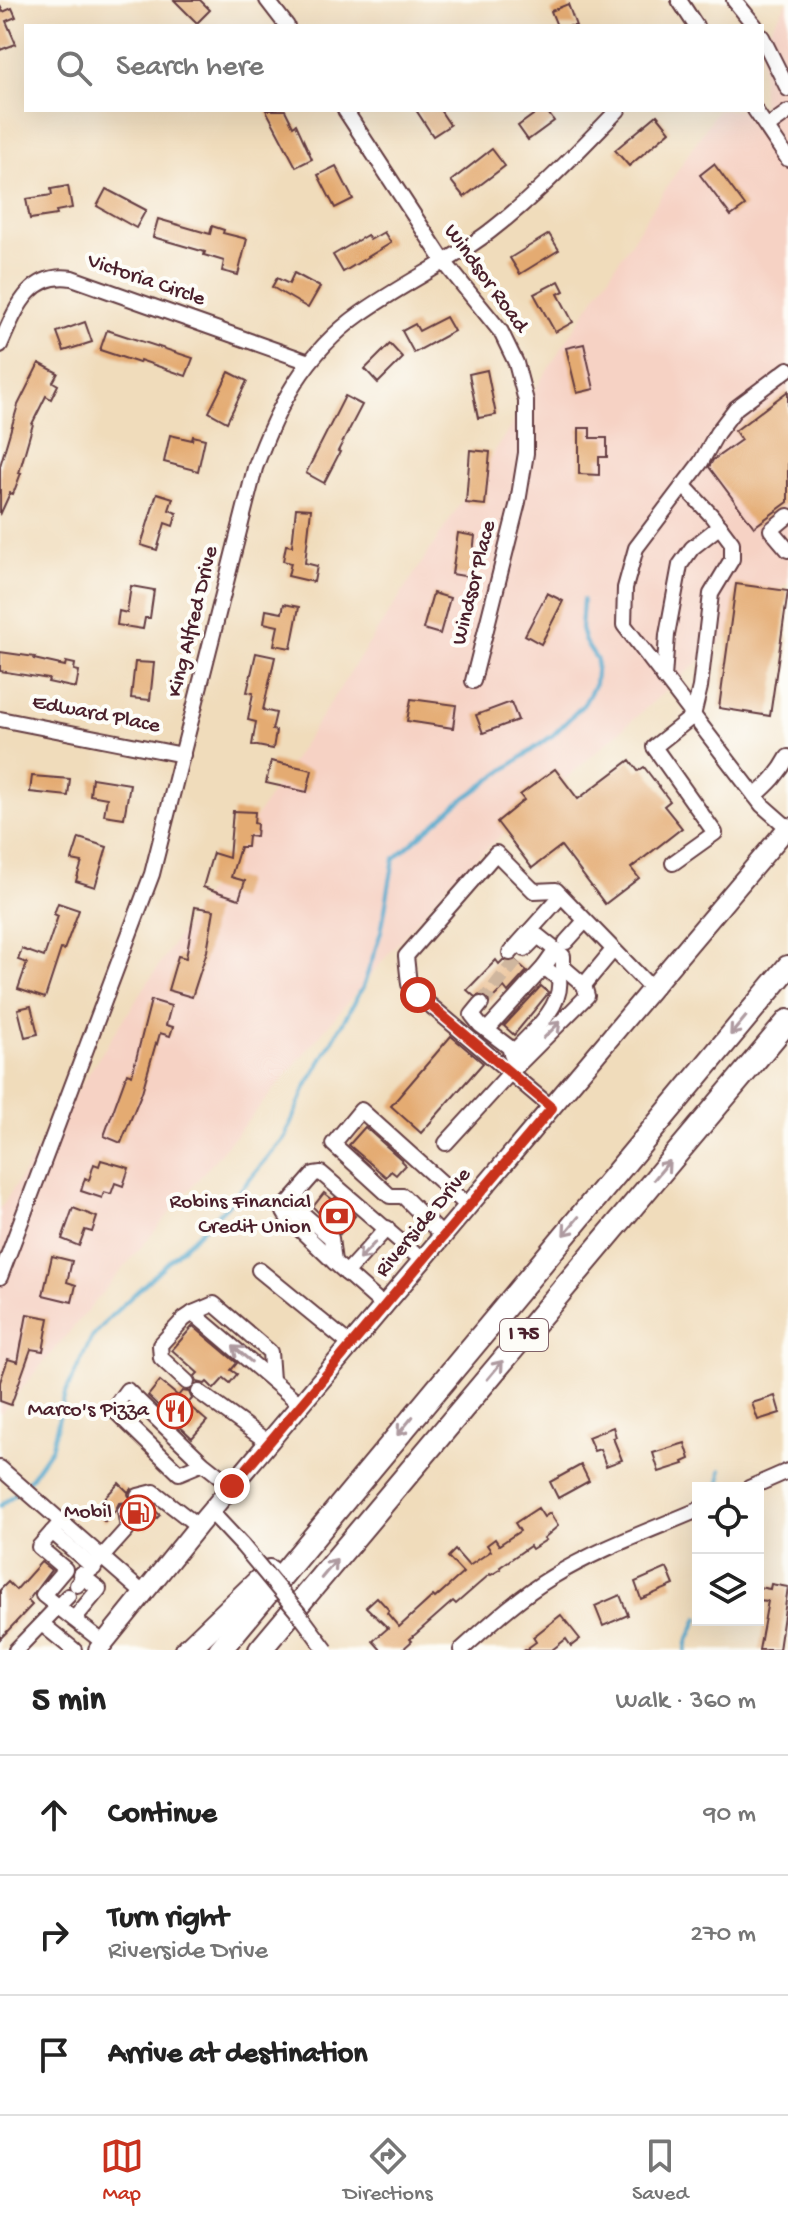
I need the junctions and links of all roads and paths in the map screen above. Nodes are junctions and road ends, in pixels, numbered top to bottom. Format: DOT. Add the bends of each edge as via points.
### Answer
graph roads {
  1 [pos="267,0"];
  2 [pos="679,0"];
  3 [pos="734,0"];
  4 [pos="285,24"];
  5 [pos="695,24"];
  6 [pos="753,24"];
  7 [pos="764,41"];
  8 [pos="788,89"];
  9 [pos="346,112"];
  10 [pos="616,112"];
  11 [pos="756,112"];
  12 [pos="788,112"];
  13 [pos="767,127"];
  14 [pos="788,159"];
  15 [pos="445,263"];
  16 [pos="0,345"];
  17 [pos="309,362"];
  18 [pos="788,369"];
  19 [pos="683,485"];
  20 [pos="520,494"];
  21 [pos="788,516"];
  22 [pos="720,526"];
  23 [pos="788,550"];
  24 [pos="664,678"];
  25 [pos="473,681"];
  26 [pos="693,716"];
  27 [pos="0,719"];
  28 [pos="183,755"];
  29 [pos="788,757"];
  30 [pos="755,796"];
  31 [pos="788,827"];
  32 [pos="673,863"];
  33 [pos="561,896"];
  34 [pos="585,921"];
  35 [pos="561,946"];
  36 [pos="613,950"];
  37 [pos="544,967"];
  38 [pos="788,967"];
  39 [pos="584,985"];
  40 [pos="652,989"];
  41 [pos="481,1004"];
  42 [pos="788,1021"];
  43 [pos="487,1030"];
  44 [pos="511,1054"];
  45 [pos="510,1073"];
  46 [pos="552,1108"];
  47 [pos="446,1143"];
  48 [pos="469,1207"];
  49 [pos="387,1228"];
  50 [pos="444,1237"];
  51 [pos="423,1261"];
  52 [pos="259,1270"];
  53 [pos="346,1273"];
  54 [pos="0,1277"];
  55 [pos="385,1307"];
  56 [pos="193,1313"];
  57 [pos="352,1346"];
  58 [pos="272,1380"];
  59 [pos="301,1405"];
  60 [pos="269,1443"];
  61 [pos="203,1463"];
  62 [pos="0,1468"];
  63 [pos="788,1471"];
  64 [pos="763,1482"];
  65 [pos="232,1486"];
  66 [pos="348,1495"];
  67 [pos="151,1500"];
  68 [pos="692,1513"];
  69 [pos="204,1519"];
  70 [pos="132,1521"];
  71 [pos="57,1527"];
  72 [pos="65,1569"];
  73 [pos="81,1582"];
  74 [pos="144,1594"];
  75 [pos="74,1619"];
  76 [pos="42,1624"];
  77 [pos="101,1646"];
  78 [pos="19,1649"];
  79 [pos="74,1650"];
  80 [pos="187,1650"];
  81 [pos="220,1650"];
  82 [pos="260,1650"];
  83 [pos="326,1650"];
  84 [pos="461,1650"];
  1 -- 4 [label="street"];
  2 -- 5 [label="street"];
  3 -- 6 [label="street"];
  7 -- 8 [label="street"];
  9 -- 15 [label="street, Windsor Road"];
  10 -- 15 [label="street, King Alfred Drive" via="515,210"];
  11 -- 13 [label="street"];
  12 -- 13 [label="street"];
  13 -- 14 [label="street"];
  15 -- 17 [label="street, King Alfred Drive" via="358,315"];
  15 -- 20 [label="street, Windsor Road" via="501,332 516,363 528,422"];
  16 -- 17 [label="street, Victoria Circle" via="25,295 43,280 62,277"];
  17 -- 28 [label="street, King Alfred Drive" via="270,426 255,468"];
  18 -- 19 [label="street" via="736,408"];
  19 -- 22 [label="street"];
  19 -- 24 [label="street" via="636,548 625,588 624,625"];
  20 -- 25 [label="street, Windsor Place"];
  21 -- 23 [label="street" via="771,530"];
  22 -- 24 [label="street" via="680,565"];
  22 -- 26 [label="street" via="732,543 732,559 711,594"];
  24 -- 26 [label="street"];
  26 -- 30 [label="street"];
  26 -- 32 [label="street" via="654,747 715,833"];
  27 -- 28 [label="street, Edward Place"];
  28 -- 54 [label="street, King Alfred Drive" via="152,874"];
  29 -- 30 [label="street"];
  30 -- 31 [label="street"];
  31 -- 40 [label="main road, Riverside Drive"];
  33 -- 34 [label="street"];
  33 -- 35 [label="street" via="517,951 538,936"];
  33 -- 45 [label="street" via="556,890 534,891 496,853 406,956 409,984 418,995"];
  34 -- 35 [label="street"];
  34 -- 36 [label="street"];
  35 -- 37 [label="street"];
  35 -- 39 [label="street" via="563,967"];
  36 -- 39 [label="street"];
  36 -- 40 [label="street"];
  37 -- 43 [label="street"];
  37 -- 44 [label="street" via="559,979 560,990 549,1012"];
  38 -- 66 [label="highway, I 75, one-way"];
  45 -- 39 [label="street, one-way" via="587,996"];
  40 -- 46 [label="main road, Riverside Drive"];
  41 -- 43 [label="street" via="472,1015"];
  82 -- 42 [label="highway, I 75, one-way"];
  43 -- 44 [label="street"];
  44 -- 45 [label="street"];
  45 -- 46 [label="street"];
  45 -- 47 [label="street"];
  46 -- 48 [label="main road, Riverside Drive"];
  48 -- 50 [label="main road, Riverside Drive"];
  48 -- 50 [label="street" via="361,1110 333,1144 390,1196 403,1196"];
  49 -- 51 [label="street"];
  49 -- 53 [label="street, one-way"];
  49 -- 53 [label="street" via="320,1173 314,1174 291,1200 331,1238 334,1256"];
  50 -- 51 [label="main road, Riverside Drive"];
  51 -- 55 [label="main road, Riverside Drive"];
  52 -- 57 [label="street"];
  53 -- 55 [label="street"];
  55 -- 57 [label="main road, Riverside Drive"];
  58 -- 56 [label="street, one-way"];
  56 -- 58 [label="street" via="214,1304 270,1352"];
  56 -- 60 [label="street" via="160,1345 161,1358"];
  57 -- 59 [label="main road, Riverside Drive"];
  58 -- 59 [label="street"];
  59 -- 60 [label="main road, Riverside Drive"];
  60 -- 65 [label="main road, Riverside Drive"];
  61 -- 61 [label="street" via="179,1473 113,1409 127,1390"];
  61 -- 65 [label="street"];
  62 -- 71 [label="street"];
  63 -- 64 [label="street"];
  65 -- 69 [label="main road, Riverside Drive"];
  66 -- 80 [label="highway"];
  66 -- 81 [label="highway, I 75"];
  67 -- 69 [label="street"];
  68 -- 84 [label="street" via="551,1577"];
  69 -- 74 [label="main road, Riverside Drive"];
  69 -- 83 [label="street, bridge" via="242,1545"];
  70 -- 73 [label="street"];
  71 -- 72 [label="street" via="39,1547"];
  71 -- 73 [label="street"];
  72 -- 73 [label="street"];
  72 -- 73 [label="street" via="43,1595"];
  73 -- 74 [label="street"];
  73 -- 75 [label="street"];
  73 -- 75 [label="street" via="99,1589"];
  73 -- 76 [label="street"];
  74 -- 77 [label="main road, Riverside Drive"];
  75 -- 77 [label="street"];
  76 -- 78 [label="street"];
  76 -- 79 [label="street"];
}
